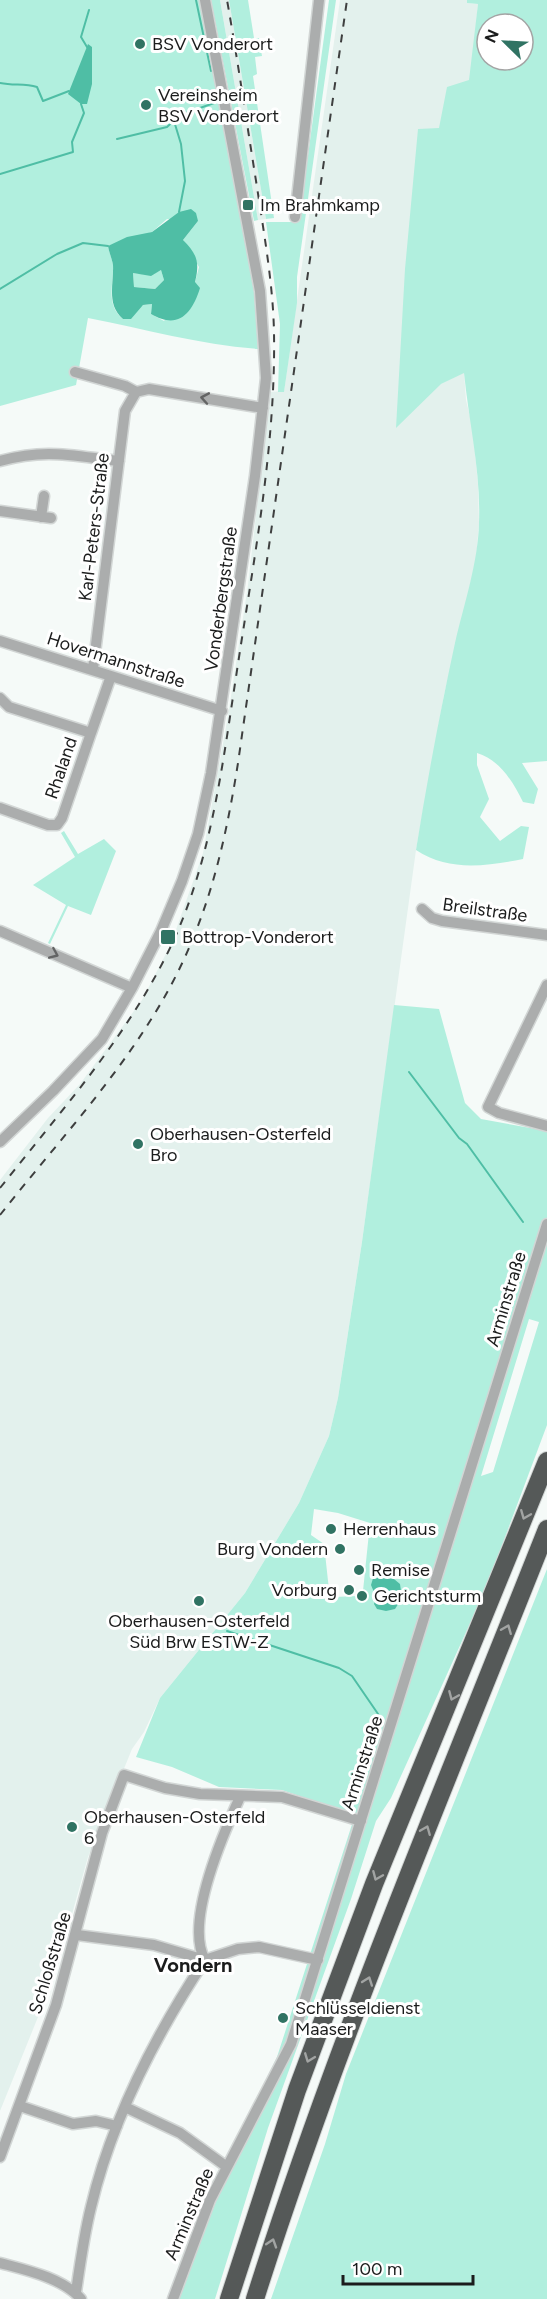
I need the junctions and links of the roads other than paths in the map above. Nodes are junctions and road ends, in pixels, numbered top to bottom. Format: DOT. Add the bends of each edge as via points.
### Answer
graph roads {
  1 [pos="205,0"];
  2 [pos="319,0"];
  3 [pos="295,217"];
  4 [pos="75,372"];
  5 [pos="136,392"];
  6 [pos="263,408"];
  7 [pos="0,461"];
  8 [pos="119,462"];
  9 [pos="44,496"];
  10 [pos="0,511"];
  11 [pos="0,641"];
  12 [pos="93,669"];
  13 [pos="111,676"];
  14 [pos="0,698"];
  15 [pos="222,711"];
  16 [pos="91,733"];
  17 [pos="0,808"];
  18 [pos="422,909"];
  19 [pos="0,931"];
  20 [pos="547,935"];
  21 [pos="547,985"];
  22 [pos="132,988"];
  23 [pos="547,1126"];
  24 [pos="0,1142"];
  25 [pos="547,1224"];
  26 [pos="547,1461"];
  27 [pos="547,1529"];
  28 [pos="240,1797"];
  29 [pos="362,1821"];
  30 [pos="77,1935"];
  31 [pos="205,1960"];
  32 [pos="318,1960"];
  33 [pos="20,2106"];
  34 [pos="125,2107"];
  35 [pos="117,2126"];
  36 [pos="0,2157"];
  37 [pos="227,2167"];
  38 [pos="0,2263"];
  39 [pos="78,2296"];
  40 [pos="173,2299"];
  41 [pos="230,2299"];
  42 [pos="255,2299"];
  1 -- 6 [label="street, Vonderbergstraße" via="260,291 265,351"];
  2 -- 3 [label="street"];
  4 -- 5 [label="street"];
  6 -- 5 [label="street, one-way" via="149,389"];
  5 -- 8 [label="street, Karl-Peters-Straße" via="125,411"];
  6 -- 15 [label="street, Vonderbergstraße"];
  7 -- 8 [label="street" via="45,452"];
  8 -- 12 [label="street, Karl-Peters-Straße"];
  9 -- 10 [label="street" via="46,517"];
  11 -- 12 [label="street, Hovermannstraße"];
  12 -- 13 [label="street, Hovermannstraße"];
  13 -- 15 [label="street, Hovermannstraße"];
  13 -- 16 [label="street, Rhaland"];
  14 -- 16 [label="street, Rhaland" via="9,707"];
  15 -- 22 [label="street, Vonderbergstraße" via="198,834 170,912"];
  16 -- 17 [label="street, Rhaland" via="57,825"];
  18 -- 20 [label="street, Breilstraße" via="432,918"];
  19 -- 22 [label="street, one-way"];
  21 -- 23 [label="street" via="488,1107"];
  22 -- 24 [label="street, Vonderbergstraße" via="102,1038"];
  25 -- 29 [label="street, Arminstraße"];
  26 -- 41 [label="highway, one-way" via="374,1884 297,2090"];
  42 -- 27 [label="highway, one-way" via="400,1894"];
  28 -- 29 [label="street" via="282,1797"];
  28 -- 30 [label="street, Schloßstraße" via="183,1791 124,1775 102,1833"];
  28 -- 31 [label="street" via="216,1852 205,1891 200,1948"];
  29 -- 32 [label="street, Arminstraße"];
  30 -- 31 [label="street" via="154,1945"];
  30 -- 33 [label="street, Schloßstraße"];
  31 -- 32 [label="street" via="259,1947"];
  31 -- 34 [label="street" via="155,2039"];
  32 -- 37 [label="street, Arminstraße" via="285,2059"];
  33 -- 35 [label="street" via="73,2124 96,2121"];
  33 -- 36 [label="street, Schloßstraße"];
  34 -- 35 [label="street"];
  34 -- 37 [label="street" via="180,2133"];
  35 -- 39 [label="street" via="91,2207"];
  37 -- 40 [label="street, Arminstraße" via="210,2200"];
  38 -- 39 [label="street" via="40,2275"];
}
